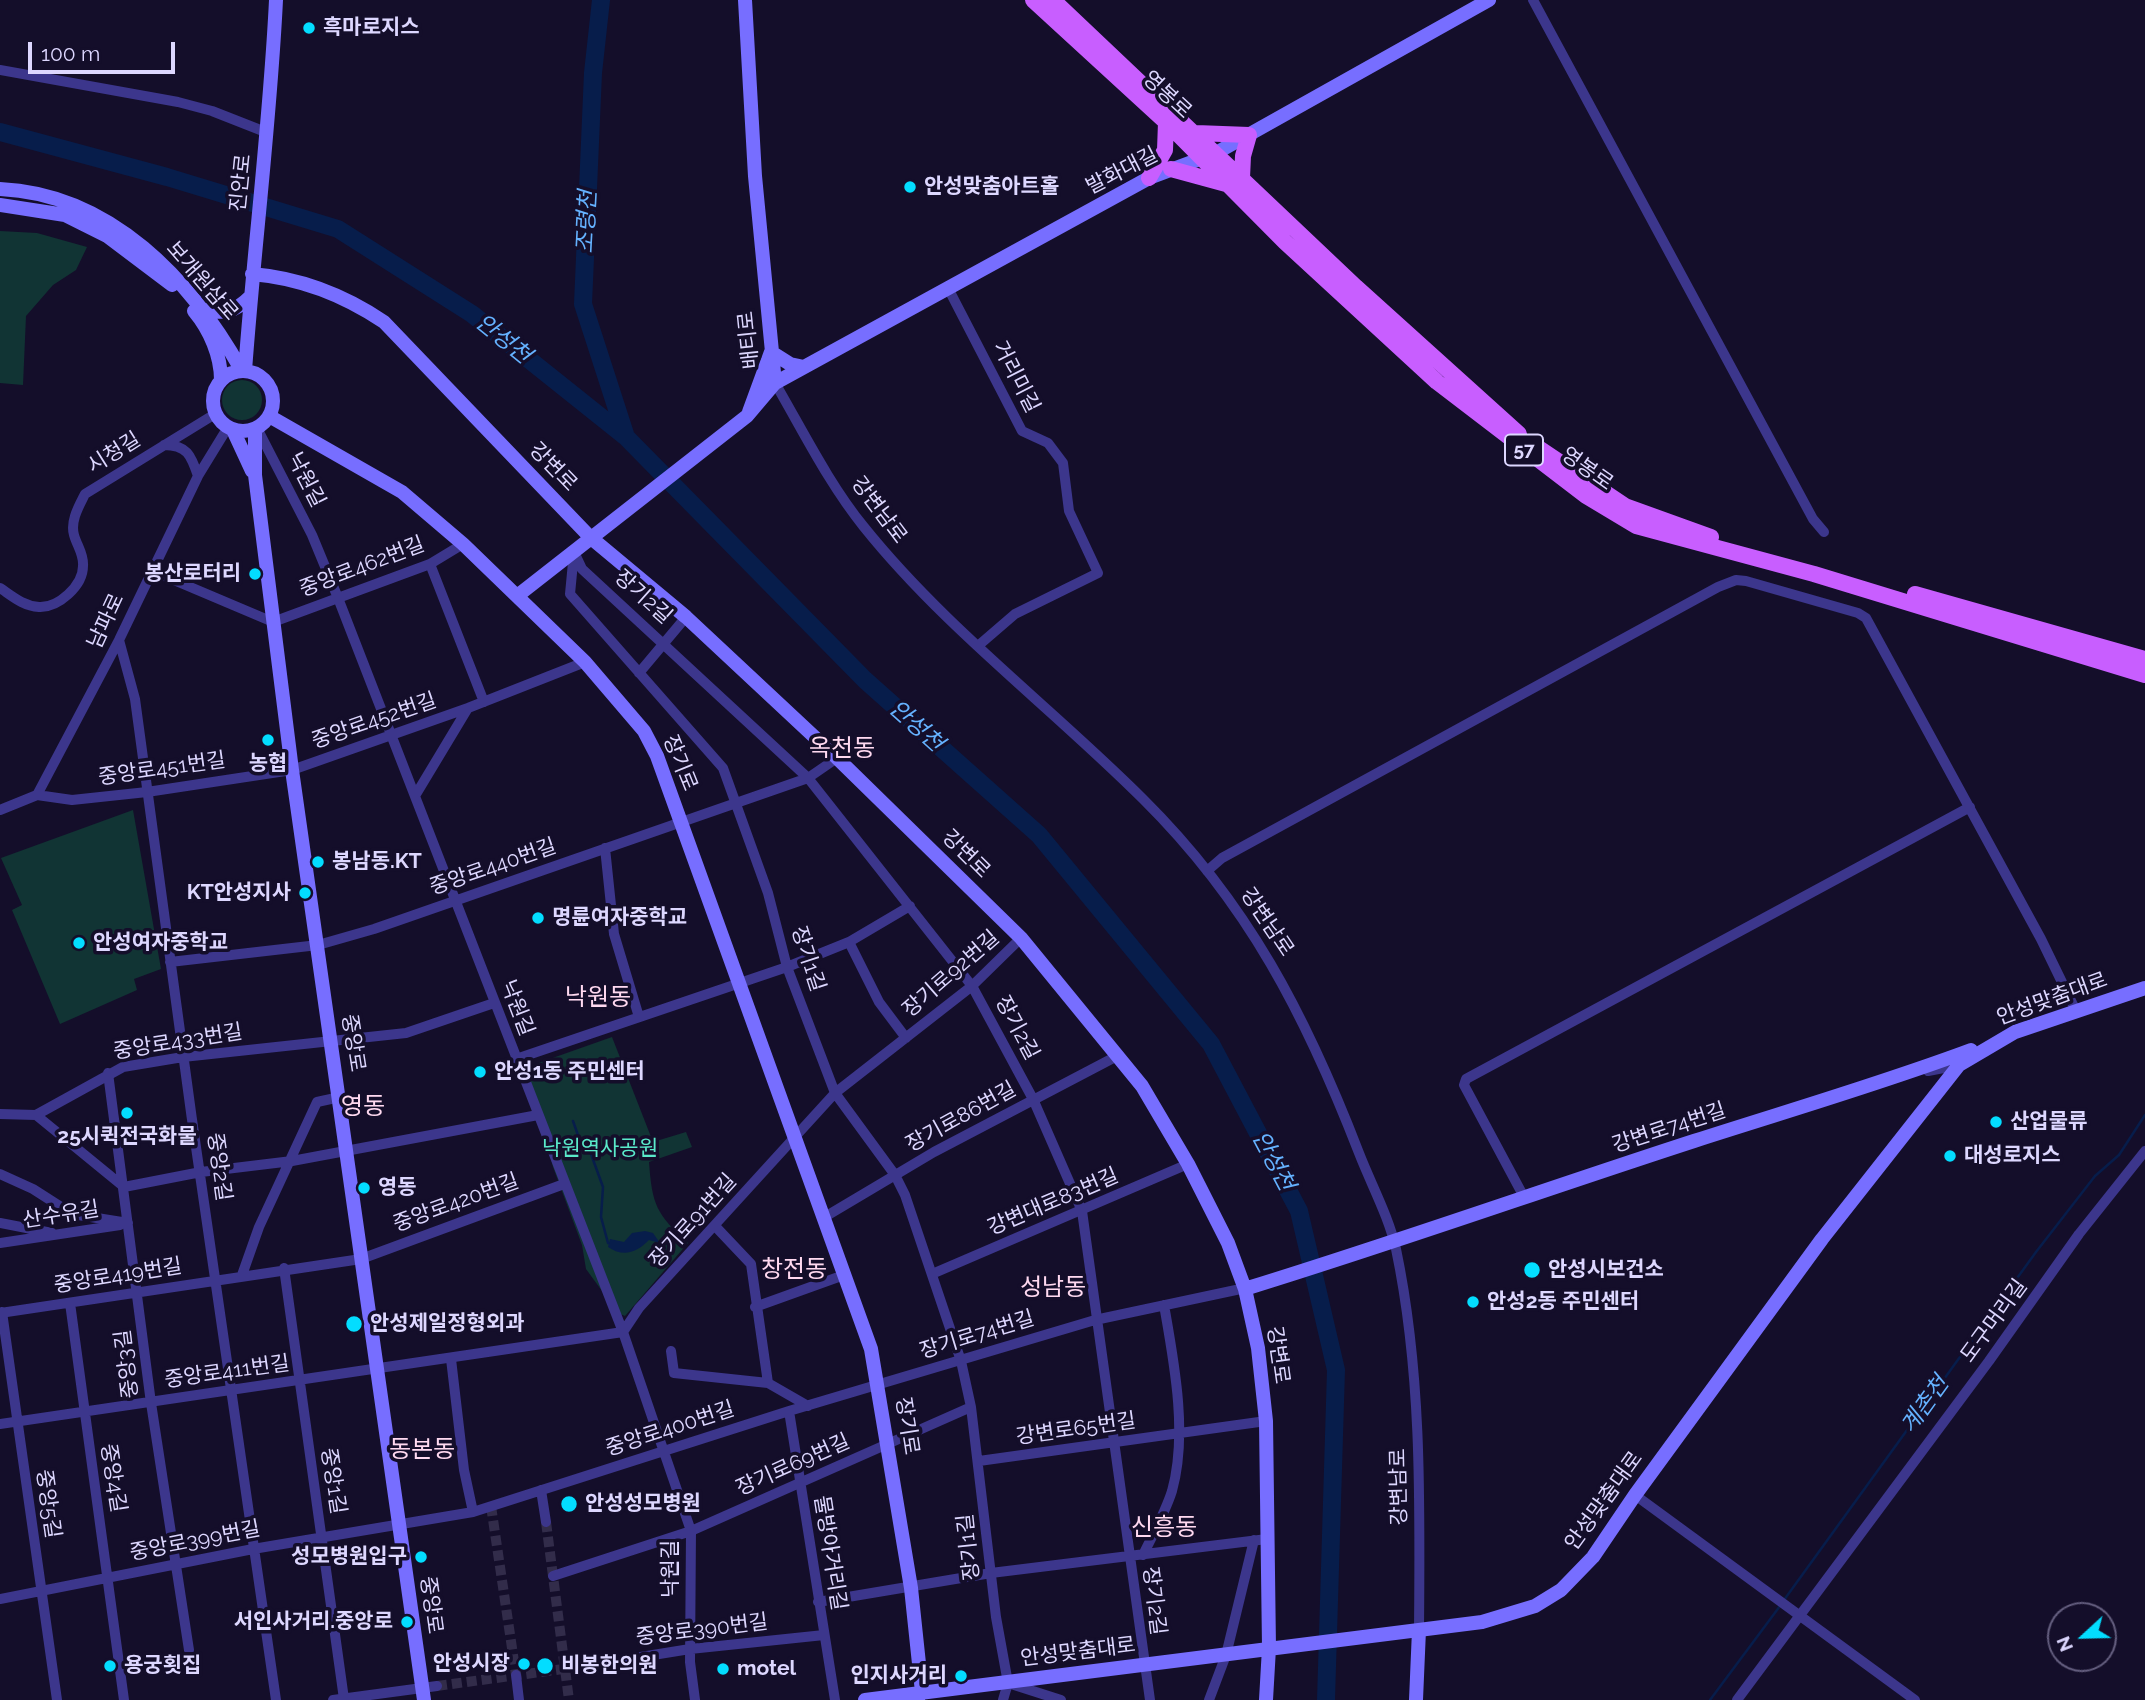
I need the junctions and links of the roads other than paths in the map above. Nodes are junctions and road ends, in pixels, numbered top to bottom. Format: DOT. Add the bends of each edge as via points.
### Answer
graph roads {
  1 [pos="276,0"];
  2 [pos="745,0"];
  3 [pos="1033,0"];
  4 [pos="1053,0"];
  5 [pos="1489,0"];
  6 [pos="1534,0"];
  7 [pos="0,70"];
  8 [pos="1166,122"];
  9 [pos="1196,133"];
  10 [pos="1249,135"];
  11 [pos="268,136"];
  12 [pos="1208,155"];
  13 [pos="1171,169"];
  14 [pos="1149,178"];
  15 [pos="1235,181"];
  16 [pos="0,187"];
  17 [pos="0,205"];
  18 [pos="252,274"];
  19 [pos="948,288"];
  20 [pos="250,298"];
  21 [pos="202,309"];
  22 [pos="771,352"];
  23 [pos="804,368"];
  24 [pos="244,371"];
  25 [pos="221,380"];
  26 [pos="775,383"];
  27 [pos="758,399"];
  28 [pos="215,414"];
  29 [pos="269,416"];
  30 [pos="231,428"];
  31 [pos="256,428"];
  32 [pos="163,445"];
  33 [pos="255,475"];
  34 [pos="198,476"];
  35 [pos="1824,532"];
  36 [pos="594,535"];
  37 [pos="463,544"];
  38 [pos="574,552"];
  39 [pos="430,564"];
  40 [pos="150,570"];
  41 [pos="0,587"];
  42 [pos="517,596"];
  43 [pos="338,598"];
  44 [pos="686,617"];
  45 [pos="273,622"];
  46 [pos="119,640"];
  47 [pos="664,641"];
  48 [pos="979,645"];
  49 [pos="2145,659"];
  50 [pos="585,662"];
  51 [pos="639,673"];
  52 [pos="2145,676"];
  53 [pos="484,702"];
  54 [pos="468,708"];
  55 [pos="392,736"];
  56 [pos="837,758"];
  57 [pos="292,770"];
  58 [pos="807,778"];
  59 [pos="147,792"];
  60 [pos="37,795"];
  61 [pos="415,796"];
  62 [pos="735,804"];
  63 [pos="1970,807"];
  64 [pos="0,810"];
  65 [pos="680,821"];
  66 [pos="605,848"];
  67 [pos="1207,871"];
  68 [pos="457,901"];
  69 [pos="910,906"];
  70 [pos="1021,938"];
  71 [pos="849,942"];
  72 [pos="317,945"];
  73 [pos="170,962"];
  74 [pos="788,967"];
  75 [pos="738,983"];
  76 [pos="972,986"];
  77 [pos="2145,988"];
  78 [pos="494,1003"];
  79 [pos="2076,1011"];
  80 [pos="639,1017"];
  81 [pos="906,1038"];
  82 [pos="2000,1040"];
  83 [pos="330,1041"];
  84 [pos="1119,1055"];
  85 [pos="183,1057"];
  86 [pos="516,1059"];
  87 [pos="1959,1065"];
  88 [pos="1930,1071"];
  89 [pos="108,1073"];
  90 [pos="1907,1076"];
  91 [pos="1939,1091"];
  92 [pos="835,1093"];
  93 [pos="340,1097"];
  94 [pos="1033,1099"];
  95 [pos="0,1114"];
  96 [pos="36,1115"];
  97 [pos="538,1115"];
  98 [pos="794,1136"];
  99 [pos="347,1150"];
  100 [pos="2145,1151"];
  101 [pos="292,1161"];
  102 [pos="1188,1164"];
  103 [pos="201,1172"];
  104 [pos="0,1174"];
  105 [pos="895,1175"];
  106 [pos="564,1184"];
  107 [pos="124,1187"];
  108 [pos="1524,1198"];
  109 [pos="1082,1212"];
  110 [pos="823,1218"];
  111 [pos="0,1223"];
  112 [pos="128,1223"];
  113 [pos="715,1226"];
  114 [pos="59,1235"];
  115 [pos="0,1243"];
  116 [pos="1394,1243"];
  117 [pos="361,1259"];
  118 [pos="284,1268"];
  119 [pos="932,1274"];
  120 [pos="242,1275"];
  121 [pos="844,1275"];
  122 [pos="214,1280"];
  123 [pos="1248,1288"];
  124 [pos="138,1293"];
  125 [pos="70,1303"];
  126 [pos="1164,1305"];
  127 [pos="755,1307"];
  128 [pos="1,1313"];
  129 [pos="1095,1320"];
  130 [pos="623,1332"];
  131 [pos="671,1352"];
  132 [pos="450,1359"];
  133 [pos="961,1361"];
  134 [pos="376,1368"];
  135 [pos="298,1381"];
  136 [pos="768,1383"];
  137 [pos="879,1384"];
  138 [pos="230,1390"];
  139 [pos="150,1403"];
  140 [pos="808,1406"];
  141 [pos="971,1407"];
  142 [pos="84,1411"];
  143 [pos="789,1411"];
  144 [pos="17,1421"];
  145 [pos="1266,1421"];
  146 [pos="0,1424"];
  147 [pos="1178,1434"];
  148 [pos="888,1443"];
  149 [pos="1112,1443"];
  150 [pos="664,1451"];
  151 [pos="979,1461"];
  152 [pos="799,1485"];
  153 [pos="541,1490"];
  154 [pos="1634,1495"];
  155 [pos="473,1512"];
  156 [pos="546,1522"];
  157 [pos="399,1526"];
  158 [pos="691,1531"];
  159 [pos="322,1538"];
  160 [pos="1261,1539"];
  161 [pos="253,1549"];
  162 [pos="1143,1555"];
  163 [pos="1129,1557"];
  164 [pos="175,1564"];
  165 [pos="991,1573"];
  166 [pos="553,1576"];
  167 [pos="109,1577"];
  168 [pos="911,1588"];
  169 [pos="41,1592"];
  170 [pos="0,1599"];
  171 [pos="818,1602"];
  172 [pos="1797,1613"];
  173 [pos="1413,1630"];
  174 [pos="824,1635"];
  175 [pos="1272,1648"];
  176 [pos="690,1649"];
  177 [pos="189,1650"];
  178 [pos="1226,1655"];
  179 [pos="1143,1665"];
  180 [pos="585,1666"];
  181 [pos="919,1667"];
  182 [pos="516,1675"];
  183 [pos="1008,1683"];
  184 [pos="437,1686"];
  185 [pos="946,1689"];
  186 [pos="423,1694"];
  187 [pos="923,1697"];
  188 [pos="344,1699"];
  189 [pos="883,1699"];
  190 [pos="57,1700"];
  191 [pos="124,1700"];
  192 [pos="276,1700"];
  193 [pos="332,1700"];
  194 [pos="519,1700"];
  195 [pos="695,1700"];
  196 [pos="835,1700"];
  197 [pos="865,1700"];
  198 [pos="1003,1700"];
  199 [pos="1061,1700"];
  200 [pos="1150,1700"];
  201 [pos="1209,1700"];
  202 [pos="1266,1700"];
  203 [pos="1416,1700"];
  204 [pos="1737,1700"];
  205 [pos="1914,1700"];
  1 -- 11 [label="main road, 진안로"];
  2 -- 22 [label="main road, 배티로"];
  3 -- 8 [label="main road, 영봉로 / 57"];
  4 -- 9 [label="main road, 영봉로 / 57"];
  5 -- 10 [label="main road, 발화대길"];
  6 -- 35 [label="street"];
  7 -- 11 [label="street" via="178,102 212,111"];
  8 -- 12 [label="main road, 영봉로 / 57"];
  8 -- 14 [label="main road" via="1165,150"];
  9 -- 10 [label="main road"];
  9 -- 12 [label="main road, 영봉로 / 57"];
  10 -- 12 [label="main road, 발화대길"];
  10 -- 15 [label="main road"];
  11 -- 18 [label="main road, 진안로"];
  12 -- 13 [label="main road, 발화대길"];
  12 -- 15 [label="main road, 영봉로 / 57"];
  13 -- 14 [label="main road, 발화대길"];
  13 -- 15 [label="main road"];
  14 -- 19 [label="main road, 발화대길"];
  15 -- 49 [label="main road, 영봉로 / 57" via="1517,432 1625,506 1678,527"];
  15 -- 52 [label="main road, 영봉로 / 57" via="1285,242 1437,382 1586,496 1636,526 1814,574"];
  16 -- 21 [label="main road, 보개원삼로" via="58,198 115,228 156,257"];
  17 -- 25 [label="main road, 보개원삼로" via="65,215 107,236 169,281 198,315 221,365"];
  18 -- 20 [label="main road, 진안로"];
  18 -- 36 [label="main road, 강변로" via="316,287 359,305 384,322"];
  19 -- 23 [label="main road, 발화대길"];
  19 -- 48 [label="street, 거리미길" via="1022,431 1048,443 1063,463 1069,511 1098,573 1015,614"];
  20 -- 21 [label="main road" via="225,313"];
  20 -- 24 [label="main road, 진안로"];
  21 -- 24 [label="main road, 보개원삼로"];
  22 -- 23 [label="main road"];
  22 -- 26 [label="main road, 배티로"];
  22 -- 27 [label="main road"];
  23 -- 26 [label="main road, 발화대길"];
  24 -- 25 [label="main road"];
  24 -- 29 [label="main road" via="255,373 270,388"];
  25 -- 28 [label="main road" via="214,393"];
  26 -- 27 [label="main road, 배티로"];
  26 -- 48 [label="street, 강변남로" via="861,524 909,580"];
  27 -- 36 [label="main road, 배티로" via="747,416"];
  28 -- 30 [label="main road"];
  28 -- 32 [label="street, 시청길"];
  29 -- 31 [label="main road"];
  29 -- 37 [label="main road, 장기로" via="402,492"];
  30 -- 31 [label="main road"];
  30 -- 33 [label="main road, 중앙로"];
  30 -- 34 [label="street, 남파로"];
  31 -- 33 [label="main road, 중앙로"];
  31 -- 43 [label="street, 낙원길" via="312,535"];
  32 -- 34 [label="street" via="183,447"];
  32 -- 41 [label="street, 시청길" via="85,494 75,514 73,534 84,569 76,586 61,600 41,607 21,602"];
  33 -- 45 [label="main road, 중앙로"];
  34 -- 40 [label="street, 남파로"];
  36 -- 38 [label="main road, 배티로"];
  36 -- 44 [label="main road, 강변로"];
  37 -- 39 [label="street, 중앙로462번길"];
  37 -- 42 [label="main road, 장기로"];
  38 -- 42 [label="main road, 배티로"];
  38 -- 47 [label="street, 장기2길" via="582,569"];
  38 -- 51 [label="street, 장기1길" via="570,594"];
  39 -- 43 [label="street, 중앙로462번길"];
  39 -- 53 [label="street"];
  40 -- 45 [label="street"];
  40 -- 46 [label="street, 남파로"];
  42 -- 50 [label="main road, 장기로"];
  43 -- 45 [label="street, 중앙로462번길"];
  43 -- 55 [label="street, 낙원길"];
  44 -- 47 [label="street"];
  44 -- 56 [label="main road, 강변로"];
  45 -- 57 [label="main road, 중앙로"];
  46 -- 59 [label="street, 중앙2길" via="135,699"];
  46 -- 60 [label="street, 남파로"];
  47 -- 51 [label="street"];
  47 -- 58 [label="street, 장기2길"];
  48 -- 67 [label="street, 강변남로" via="1143,799"];
  50 -- 53 [label="street, 중앙로452번길"];
  50 -- 65 [label="main road, 장기로" via="644,731"];
  51 -- 62 [label="street, 장기1길" via="723,768"];
  53 -- 54 [label="street, 중앙로452번길"];
  54 -- 55 [label="street, 중앙로452번길"];
  54 -- 61 [label="street, 중앙로452번길"];
  55 -- 57 [label="street, 중앙로452번길"];
  55 -- 61 [label="street, 낙원길"];
  56 -- 58 [label="street, 중앙로440번길"];
  56 -- 70 [label="main road, 강변로"];
  57 -- 59 [label="street, 중앙로451번길"];
  57 -- 72 [label="main road, 중앙로"];
  58 -- 62 [label="street, 중앙로440번길"];
  58 -- 69 [label="street, 장기2길"];
  59 -- 60 [label="street, 중앙로451번길" via="72,800"];
  59 -- 73 [label="street, 중앙2길"];
  60 -- 64 [label="street"];
  61 -- 68 [label="street, 낙원길"];
  62 -- 65 [label="street, 중앙로440번길"];
  62 -- 74 [label="street, 장기1길" via="768,892"];
  63 -- 67 [label="street" via="1866,618 1858,612 1736,580 1222,858"];
  63 -- 79 [label="street"];
  63 -- 108 [label="street" via="1466,1079 1464,1085"];
  65 -- 66 [label="street, 중앙로440번길"];
  65 -- 75 [label="main road, 장기로"];
  66 -- 68 [label="street, 중앙로440번길"];
  66 -- 80 [label="street" via="614,934"];
  67 -- 116 [label="street, 강변남로" via="1265,951 1311,1035"];
  68 -- 72 [label="street, 중앙로440번길"];
  68 -- 78 [label="street, 낙원길"];
  69 -- 71 [label="street"];
  69 -- 76 [label="street, 장기2길"];
  70 -- 76 [label="street, 장기로92번길"];
  70 -- 84 [label="main road, 강변로"];
  71 -- 74 [label="street"];
  71 -- 81 [label="street, 장기로92번길" via="879,1002"];
  72 -- 73 [label="street, 중앙로440번길"];
  72 -- 83 [label="main road, 중앙로"];
  73 -- 85 [label="street, 중앙2길"];
  74 -- 75 [label="street"];
  74 -- 92 [label="street, 장기1길"];
  75 -- 80 [label="street"];
  75 -- 98 [label="main road, 장기로"];
  76 -- 81 [label="street, 장기로92번길"];
  76 -- 94 [label="street, 장기2길"];
  77 -- 79 [label="main road, 안성맞춤대로"];
  78 -- 83 [label="street, 중앙로433번길" via="406,1034"];
  78 -- 86 [label="street, 낙원길"];
  79 -- 82 [label="main road, 안성맞춤대로"];
  80 -- 86 [label="street"];
  81 -- 92 [label="street, 장기로92번길"];
  82 -- 87 [label="main road, 안성맞춤대로"];
  82 -- 90 [label="main road"];
  83 -- 85 [label="street, 중앙로433번길"];
  83 -- 93 [label="main road, 중앙로"];
  84 -- 94 [label="street, 장기로86번길"];
  84 -- 102 [label="main road, 강변로"];
  85 -- 89 [label="street, 중앙로433번길"];
  85 -- 103 [label="street, 중앙2길"];
  86 -- 97 [label="street, 낙원길"];
  87 -- 88 [label="street, 강변로74번길"];
  87 -- 91 [label="main road, 안성맞춤대로"];
  88 -- 90 [label="street, 강변로74번길"];
  88 -- 91 [label="main road"];
  89 -- 96 [label="street, 중앙로433번길"];
  89 -- 107 [label="street, 중앙3길"];
  90 -- 108 [label="main road, 강변로74번길"];
  91 -- 154 [label="main road, 안성맞춤대로" via="1822,1239"];
  92 -- 98 [label="street, 장기로92번길"];
  92 -- 105 [label="street, 장기1길"];
  93 -- 99 [label="main road, 중앙로"];
  93 -- 101 [label="street" via="317,1102"];
  94 -- 105 [label="street, 장기로86번길"];
  94 -- 109 [label="street, 장기2길"];
  95 -- 96 [label="street"];
  96 -- 107 [label="street"];
  97 -- 99 [label="street"];
  97 -- 106 [label="street, 낙원길"];
  98 -- 110 [label="main road, 장기로"];
  98 -- 113 [label="street, 장기로91번길"];
  99 -- 101 [label="street"];
  99 -- 117 [label="main road, 중앙로"];
  100 -- 172 [label="street, 도구머리길"];
  101 -- 103 [label="street"];
  101 -- 120 [label="street" via="259,1227"];
  102 -- 109 [label="street, 강변대로83번길"];
  102 -- 123 [label="main road, 강변로"];
  103 -- 107 [label="street"];
  103 -- 122 [label="street, 중앙2길"];
  104 -- 112 [label="street" via="72,1214"];
  105 -- 110 [label="street, 장기로86번길"];
  105 -- 119 [label="street, 장기1길"];
  106 -- 117 [label="street, 중앙로420번길"];
  106 -- 130 [label="street, 낙원길"];
  107 -- 112 [label="street, 중앙3길"];
  108 -- 116 [label="main road, 강변로74번길"];
  109 -- 119 [label="street, 강변대로83번길"];
  109 -- 129 [label="street, 장기2길"];
  110 -- 121 [label="main road, 장기로"];
  111 -- 114 [label="street"];
  112 -- 114 [label="street, 산수유길"];
  112 -- 124 [label="street, 중앙3길"];
  113 -- 127 [label="street" via="751,1264"];
  113 -- 130 [label="street, 장기로91번길" via="639,1308"];
  114 -- 115 [label="street, 산수유길"];
  116 -- 123 [label="main road, 강변로74번길"];
  116 -- 173 [label="street, 강변남로" via="1420,1472"];
  117 -- 118 [label="street, 중앙로419번길"];
  117 -- 134 [label="main road, 중앙로"];
  118 -- 120 [label="street, 중앙로419번길"];
  118 -- 135 [label="street, 중앙1길"];
  119 -- 133 [label="street, 장기1길"];
  120 -- 122 [label="street, 중앙로419번길"];
  121 -- 127 [label="street"];
  121 -- 137 [label="main road, 장기로"];
  122 -- 124 [label="street, 중앙로419번길"];
  122 -- 138 [label="street, 중앙2길"];
  123 -- 126 [label="street, 장기로74번길"];
  123 -- 145 [label="main road, 강변로"];
  124 -- 125 [label="street, 중앙로419번길"];
  124 -- 139 [label="street, 중앙3길"];
  125 -- 128 [label="street, 중앙로419번길"];
  125 -- 142 [label="street, 중앙4길"];
  126 -- 129 [label="street, 장기로74번길"];
  126 -- 147 [label="street" via="1178,1391"];
  127 -- 136 [label="street"];
  128 -- 144 [label="street, 중앙5길"];
  129 -- 133 [label="street, 장기로74번길"];
  129 -- 149 [label="street, 장기2길"];
  130 -- 132 [label="street, 중앙로411번길"];
  130 -- 150 [label="street, 낙원길"];
  131 -- 136 [label="street" via="674,1373"];
  132 -- 134 [label="street, 중앙로411번길"];
  132 -- 155 [label="street"];
  133 -- 137 [label="street, 장기로74번길"];
  133 -- 141 [label="street, 장기1길"];
  134 -- 135 [label="street, 중앙로411번길"];
  134 -- 157 [label="main road, 중앙로"];
  135 -- 138 [label="street, 중앙로411번길"];
  135 -- 159 [label="street, 중앙1길"];
  136 -- 140 [label="street"];
  137 -- 140 [label="street, 중앙로400번길"];
  137 -- 148 [label="main road, 장기로"];
  138 -- 139 [label="street, 중앙로411번길"];
  138 -- 161 [label="street, 중앙2길"];
  139 -- 142 [label="street, 중앙로411번길"];
  139 -- 164 [label="street, 중앙3길"];
  140 -- 143 [label="street, 중앙로400번길"];
  141 -- 148 [label="street"];
  141 -- 151 [label="street, 장기1길"];
  142 -- 144 [label="street, 중앙로411번길"];
  142 -- 167 [label="street, 중앙4길"];
  143 -- 150 [label="street, 중앙로400번길"];
  143 -- 152 [label="street, 물방아거리길"];
  144 -- 146 [label="street, 중앙로411번길"];
  144 -- 169 [label="street, 중앙5길"];
  145 -- 147 [label="street, 강변로65번길"];
  145 -- 160 [label="main road, 강변로"];
  147 -- 149 [label="street, 강변로65번길"];
  147 -- 162 [label="street" via="1172,1490"];
  148 -- 152 [label="street, 장기로69번길"];
  148 -- 168 [label="main road, 장기로"];
  149 -- 151 [label="street, 강변로65번길"];
  149 -- 163 [label="street, 장기2길"];
  150 -- 153 [label="street, 중앙로400번길"];
  150 -- 158 [label="street, 낙원길"];
  151 -- 165 [label="street, 장기1길"];
  152 -- 158 [label="street, 장기로69번길"];
  152 -- 171 [label="street, 물방아거리길"];
  153 -- 155 [label="street, 중앙로400번길"];
  153 -- 156 [label="street"];
  154 -- 172 [label="street"];
  154 -- 173 [label="main road, 안성맞춤대로" via="1593,1557 1561,1590 1535,1606 1482,1622"];
  155 -- 157 [label="street, 중앙로400번길"];
  157 -- 159 [label="street, 중앙로399번길"];
  157 -- 186 [label="main road, 중앙로"];
  158 -- 166 [label="street, 장기로69번길"];
  158 -- 176 [label="street, 낙원길"];
  159 -- 161 [label="street, 중앙로399번길"];
  159 -- 188 [label="street, 중앙1길"];
  160 -- 162 [label="street"];
  160 -- 175 [label="main road, 강변로"];
  160 -- 178 [label="street"];
  161 -- 164 [label="street, 중앙로399번길"];
  161 -- 192 [label="street, 중앙2길"];
  162 -- 163 [label="street"];
  163 -- 165 [label="street"];
  163 -- 179 [label="street, 장기2길"];
  164 -- 167 [label="street, 중앙로399번길"];
  164 -- 177 [label="street, 중앙3길"];
  165 -- 168 [label="street"];
  165 -- 183 [label="street, 장기1길"];
  167 -- 169 [label="street, 중앙로399번길"];
  167 -- 191 [label="street, 중앙4길"];
  168 -- 171 [label="street"];
  168 -- 181 [label="main road, 장기로"];
  169 -- 170 [label="street, 중앙로399번길"];
  169 -- 190 [label="street, 중앙5길"];
  171 -- 174 [label="street, 물방아거리길"];
  172 -- 204 [label="street, 도구머리길"];
  172 -- 205 [label="street"];
  173 -- 175 [label="main road, 안성맞춤대로"];
  173 -- 203 [label="main road"];
  174 -- 176 [label="street, 중앙로390번길"];
  174 -- 196 [label="street, 물방아거리길"];
  175 -- 178 [label="main road, 안성맞춤대로"];
  175 -- 202 [label="main road, 강변로"];
  176 -- 180 [label="street, 중앙로390번길"];
  176 -- 195 [label="street, 낙원길"];
  178 -- 179 [label="main road, 안성맞춤대로"];
  178 -- 201 [label="street"];
  179 -- 183 [label="main road, 안성맞춤대로"];
  179 -- 200 [label="street, 장기2길"];
  181 -- 185 [label="main road"];
  181 -- 187 [label="main road, 장기로"];
  182 -- 194 [label="street"];
  183 -- 185 [label="main road, 안성맞춤대로"];
  183 -- 198 [label="street"];
  183 -- 199 [label="street"];
  184 -- 186 [label="street"];
  185 -- 187 [label="main road, 안성맞춤대로"];
  186 -- 188 [label="street"];
  187 -- 189 [label="main road, 안성맞춤대로"];
  188 -- 193 [label="street"];
  189 -- 197 [label="main road, 안성맞춤대로"];
}
